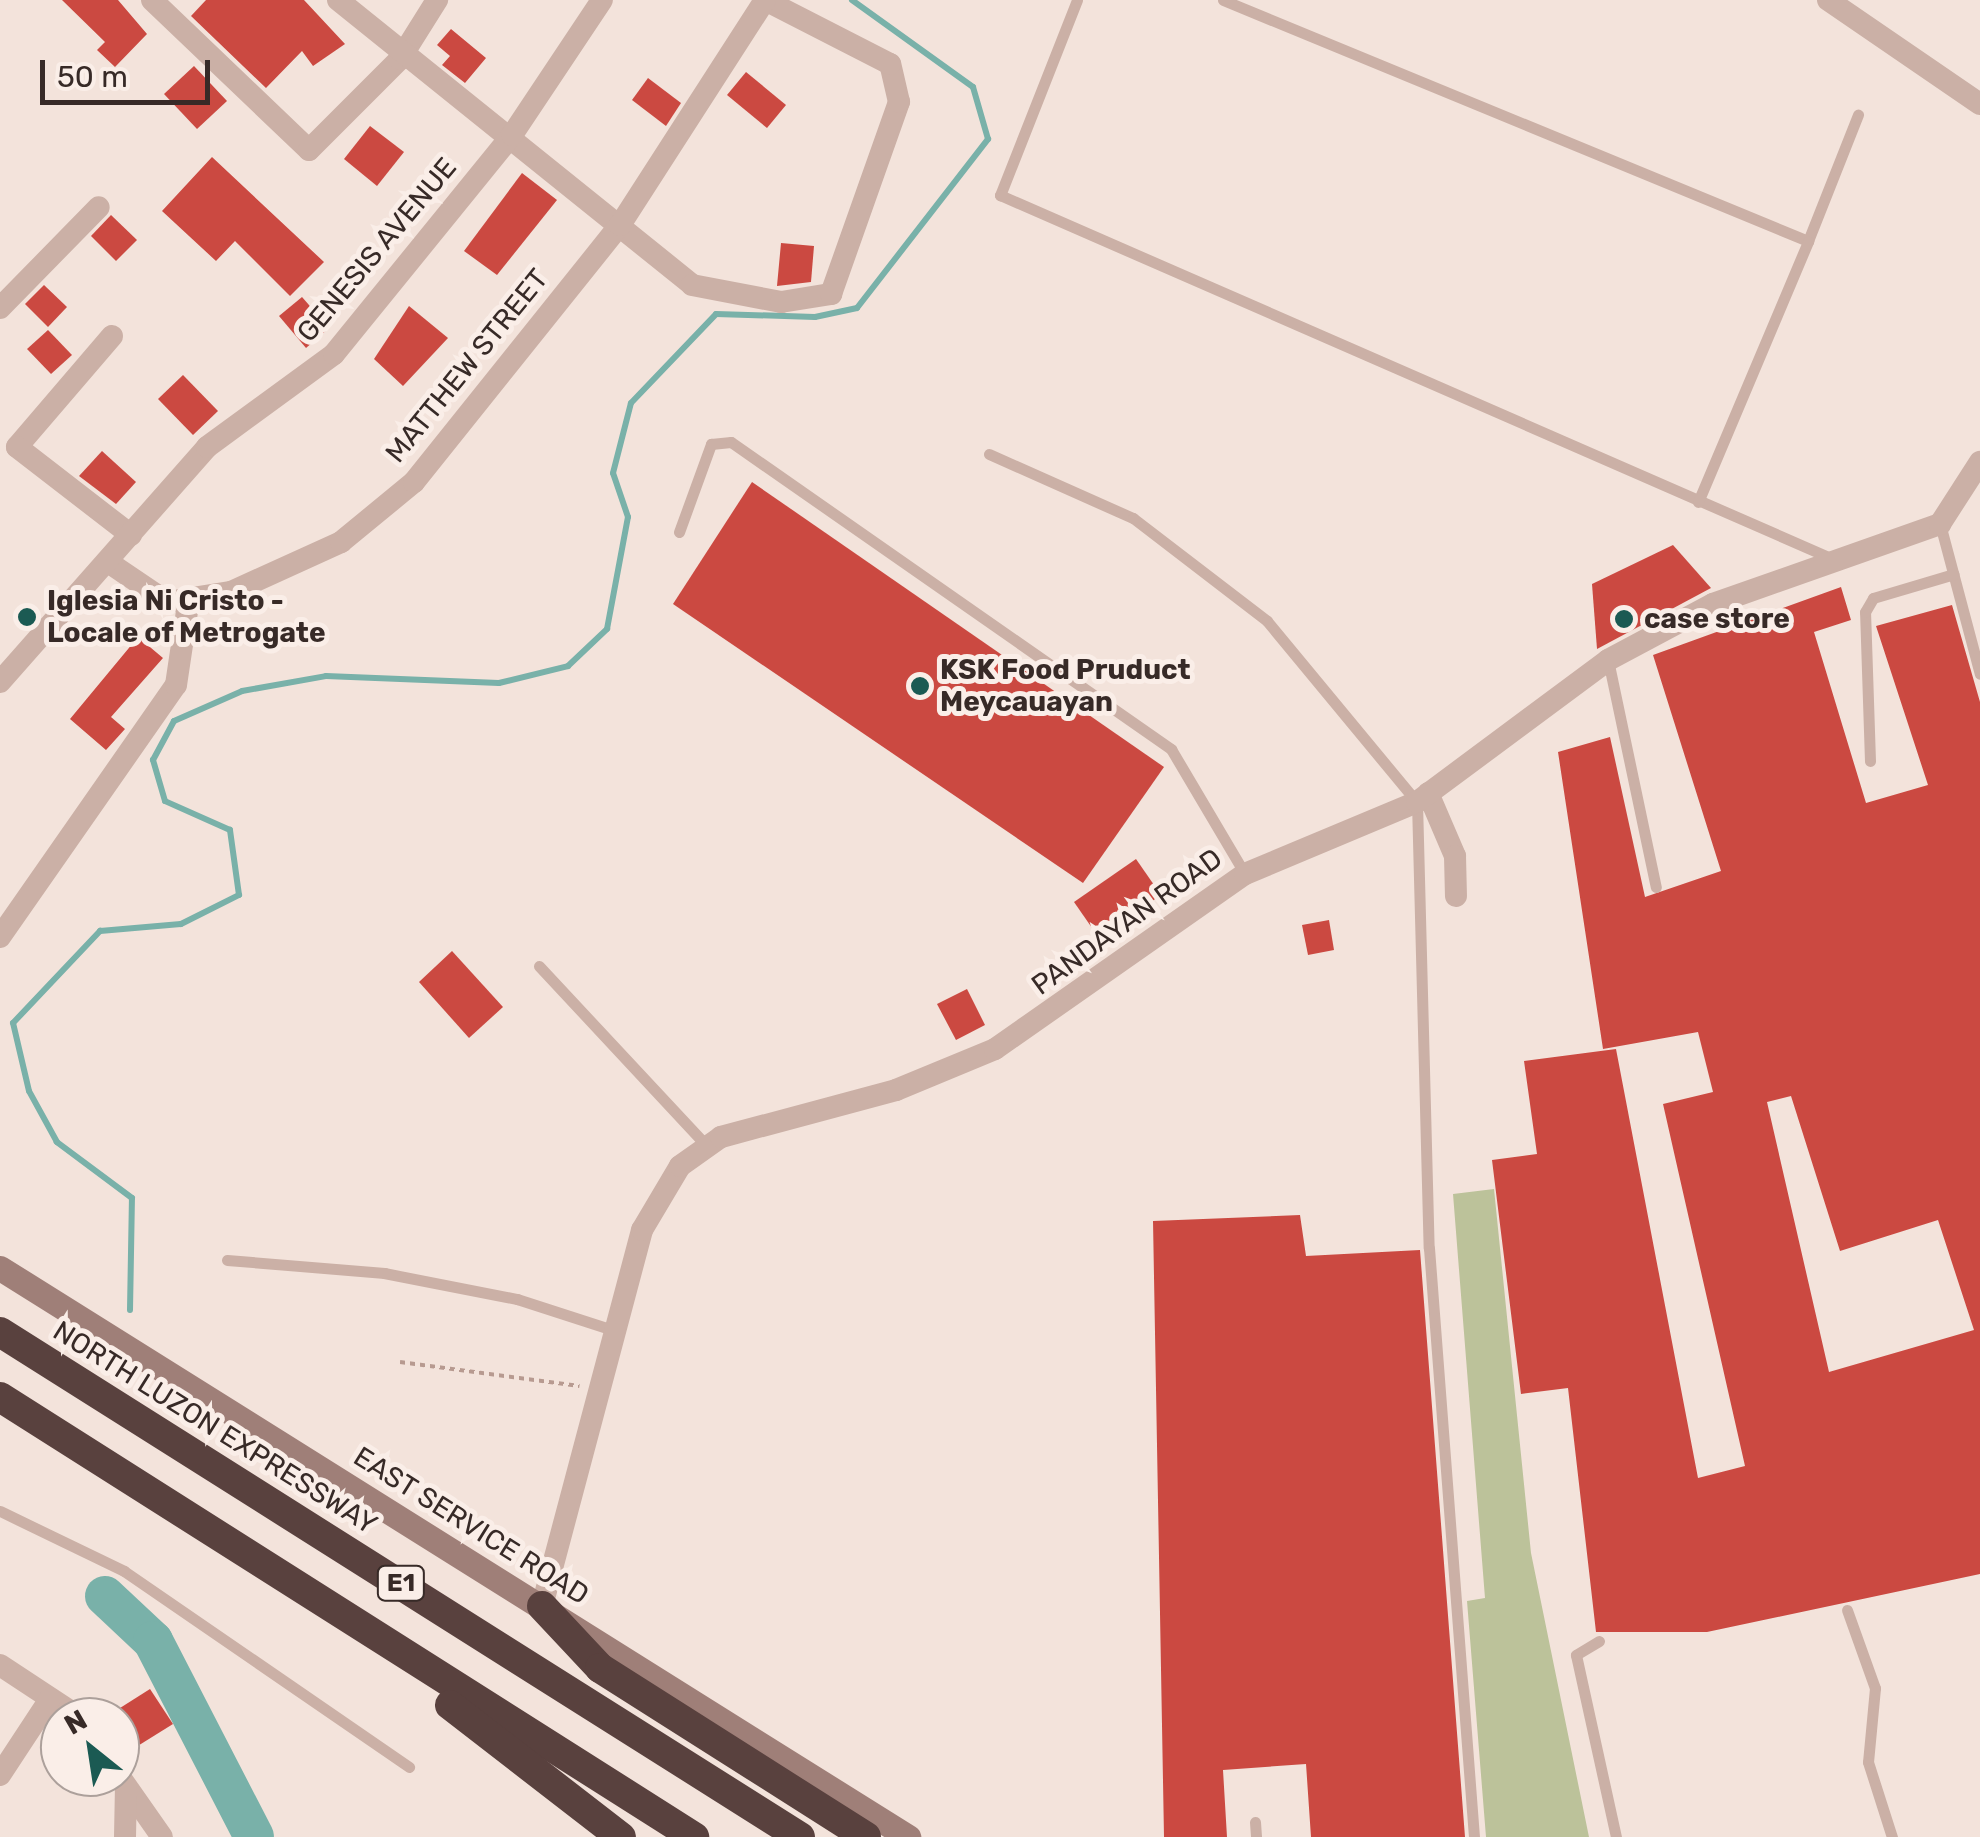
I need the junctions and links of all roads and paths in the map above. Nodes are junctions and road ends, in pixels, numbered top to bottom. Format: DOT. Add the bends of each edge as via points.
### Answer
graph roads {
  1 [pos="152,0"];
  2 [pos="338,0"];
  3 [pos="437,0"];
  4 [pos="602,0"];
  5 [pos="765,0"];
  6 [pos="1077,0"];
  7 [pos="1223,0"];
  8 [pos="1828,0"];
  9 [pos="400,59"];
  10 [pos="1980,104"];
  11 [pos="1858,115"];
  12 [pos="512,135"];
  13 [pos="99,207"];
  14 [pos="620,225"];
  15 [pos="1808,242"];
  16 [pos="0,308"];
  17 [pos="112,336"];
  18 [pos="8,444"];
  19 [pos="990,454"];
  20 [pos="1980,462"];
  21 [pos="1698,502"];
  22 [pos="1940,524"];
  23 [pos="679,532"];
  24 [pos="131,535"];
  25 [pos="108,562"];
  26 [pos="1846,564"];
  27 [pos="1954,574"];
  28 [pos="189,598"];
  29 [pos="1608,660"];
  30 [pos="1980,674"];
  31 [pos="0,682"];
  32 [pos="1870,761"];
  33 [pos="1422,797"];
  34 [pos="1245,874"];
  35 [pos="1656,887"];
  36 [pos="1456,896"];
  37 [pos="2,930"];
  38 [pos="539,966"];
  39 [pos="708,1147"];
  40 [pos="227,1260"];
  41 [pos="0,1268"];
  42 [pos="0,1332"];
  43 [pos="616,1332"];
  44 [pos="400,1362"];
  45 [pos="601,1388"];
  46 [pos="0,1397"];
  47 [pos="0,1511"];
  48 [pos="317,1603"];
  49 [pos="542,1606"];
  50 [pos="1847,1610"];
  51 [pos="1598,1640"];
  52 [pos="0,1665"];
  53 [pos="47,1697"];
  54 [pos="40,1714"];
  55 [pos="409,1768"];
  56 [pos="0,1775"];
  57 [pos="123,1797"];
  58 [pos="134,1797"];
  59 [pos="1255,1822"];
  60 [pos="124,1837"];
  61 [pos="162,1837"];
  62 [pos="621,1837"];
  63 [pos="694,1837"];
  64 [pos="800,1837"];
  65 [pos="866,1837"];
  66 [pos="908,1837"];
  67 [pos="1256,1837"];
  68 [pos="1474,1837"];
  69 [pos="1616,1837"];
  70 [pos="1892,1837"];
  1 -- 9 [label="street" via="309,150"];
  2 -- 9 [label="street"];
  3 -- 9 [label="street"];
  4 -- 12 [label="street, GENESIS AVENUE"];
  5 -- 14 [label="street, MATTHEW STREET"];
  5 -- 14 [label="street" via="890,64 900,102 831,294 781,302 692,285"];
  6 -- 21 [label="lane" via="1000,195"];
  7 -- 15 [label="lane"];
  8 -- 10 [label="street"];
  9 -- 12 [label="street"];
  11 -- 15 [label="lane"];
  12 -- 14 [label="street"];
  12 -- 24 [label="street, GENESIS AVENUE" via="334,354 208,447"];
  13 -- 16 [label="street"];
  14 -- 28 [label="street, MATTHEW STREET" via="414,482 341,542 230,592"];
  15 -- 21 [label="lane"];
  17 -- 18 [label="street"];
  18 -- 24 [label="street"];
  19 -- 33 [label="lane" via="1132,518 1267,621"];
  20 -- 22 [label="street"];
  21 -- 26 [label="lane"];
  22 -- 26 [label="street, PANDAYAN ROAD"];
  22 -- 27 [label="lane"];
  23 -- 34 [label="lane" via="711,444 731,442 1171,750"];
  24 -- 25 [label="street, GENESIS AVENUE"];
  25 -- 28 [label="street, MATTHEW STREET" via="167,602"];
  25 -- 31 [label="street, GENESIS AVENUE"];
  26 -- 29 [label="street, PANDAYAN ROAD" via="1714,604"];
  27 -- 30 [label="lane"];
  27 -- 32 [label="lane" via="1873,598 1865,612"];
  28 -- 37 [label="street" via="176,685"];
  29 -- 33 [label="street, PANDAYAN ROAD"];
  29 -- 35 [label="lane"];
  33 -- 34 [label="street, PANDAYAN ROAD"];
  33 -- 36 [label="street" via="1455,856"];
  33 -- 68 [label="lane" via="1429,1248"];
  34 -- 39 [label="street, PANDAYAN ROAD" via="995,1049"];
  38 -- 39 [label="lane"];
  39 -- 43 [label="street, PANDAYAN ROAD" via="680,1166 642,1230"];
  40 -- 43 [label="lane" via="384,1273 517,1298"];
  41 -- 49 [label="main road, EAST SERVICE ROAD"];
  42 -- 64 [label="highway, NORTH LUZON EXPRESSWAY / E1"];
  43 -- 45 [label="street, PANDAYAN ROAD"];
  44 -- 45 [label="path"];
  45 -- 49 [label="street, PANDAYAN ROAD"];
  46 -- 48 [label="highway, E1"];
  47 -- 55 [label="lane" via="124,1572"];
  48 -- 62 [label="highway"];
  48 -- 63 [label="highway, E1"];
  49 -- 65 [label="highway" via="600,1668"];
  49 -- 66 [label="main road, EAST SERVICE ROAD"];
  50 -- 70 [label="lane" via="1875,1688 1868,1762"];
  51 -- 69 [label="lane" via="1576,1655"];
  52 -- 53 [label="street"];
  54 -- 56 [label="street"];
  57 -- 60 [label="street"];
  58 -- 61 [label="street"];
  59 -- 67 [label="lane"];
}
